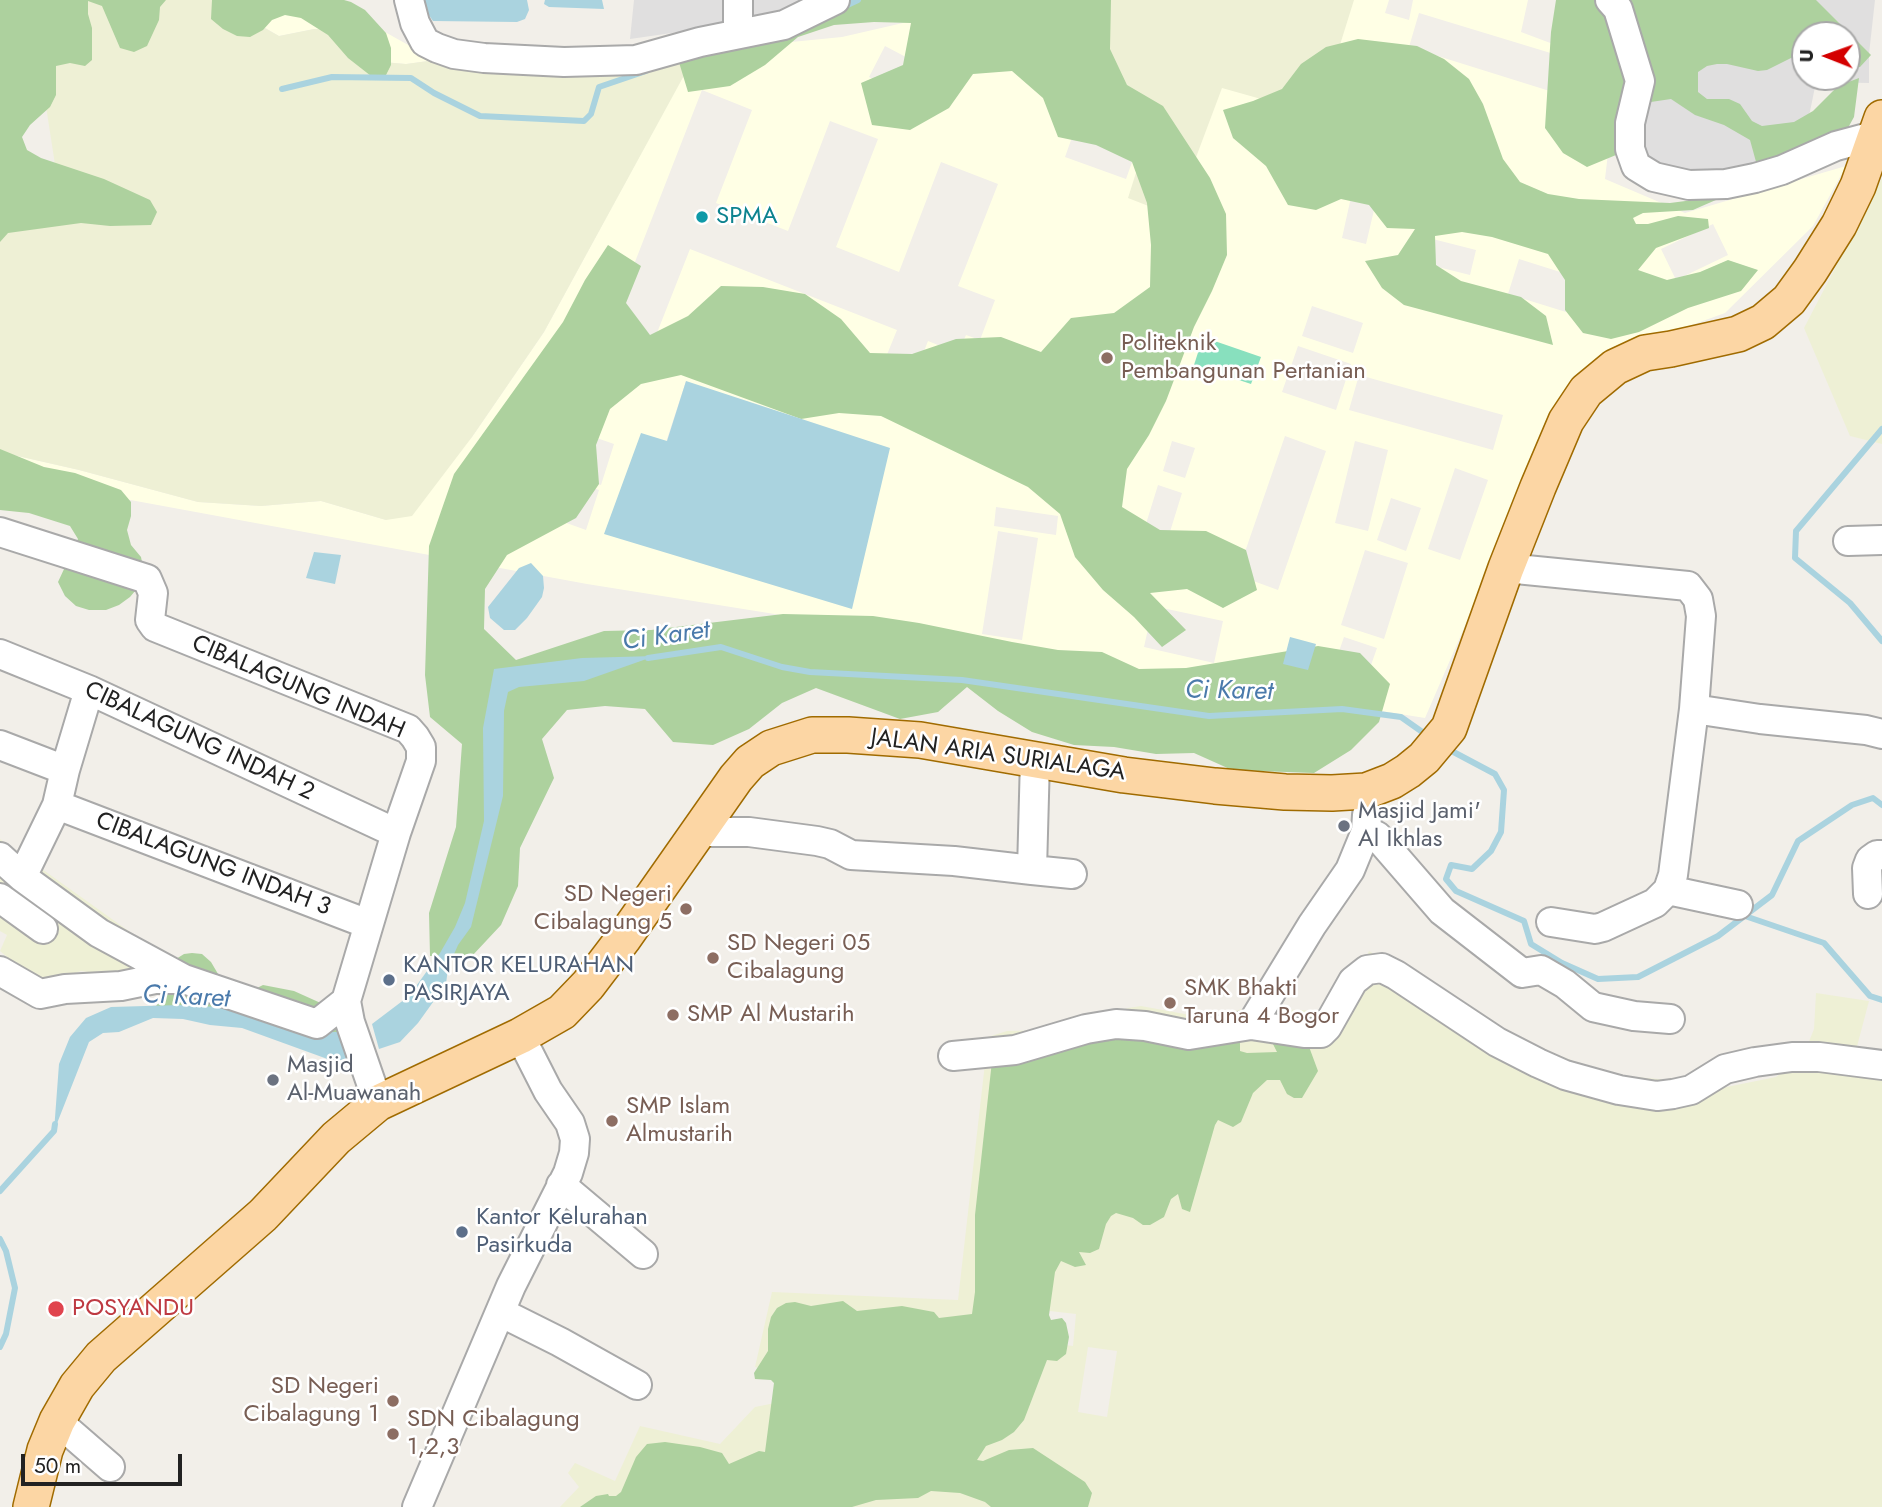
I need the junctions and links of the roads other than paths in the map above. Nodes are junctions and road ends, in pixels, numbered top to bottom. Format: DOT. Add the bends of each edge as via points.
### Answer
graph roads {
  1 [pos="409,0"];
  2 [pos="738,0"];
  3 [pos="835,0"];
  4 [pos="1610,0"];
  5 [pos="803,8"];
  6 [pos="738,34"];
  7 [pos="1880,126"];
  8 [pos="1870,183"];
  9 [pos="0,531"];
  10 [pos="1882,540"];
  11 [pos="1848,541"];
  12 [pos="1506,568"];
  13 [pos="0,654"];
  14 [pos="89,690"];
  15 [pos="1694,709"];
  16 [pos="1882,734"];
  17 [pos="0,745"];
  18 [pos="1035,759"];
  19 [pos="65,769"];
  20 [pos="1366,791"];
  21 [pos="57,805"];
  22 [pos="1366,831"];
  23 [pos="699,832"];
  24 [pos="396,833"];
  25 [pos="1882,855"];
  26 [pos="0,857"];
  27 [pos="1032,870"];
  28 [pos="1072,874"];
  29 [pos="22,877"];
  30 [pos="1668,890"];
  31 [pos="1868,894"];
  32 [pos="0,898"];
  33 [pos="1738,905"];
  34 [pos="1551,922"];
  35 [pos="368,924"];
  36 [pos="43,929"];
  37 [pos="0,971"];
  38 [pos="184,979"];
  39 [pos="348,1012"];
  40 [pos="1670,1019"];
  41 [pos="1251,1026"];
  42 [pos="520,1036"];
  43 [pos="953,1056"];
  44 [pos="1882,1065"];
  45 [pos="378,1103"];
  46 [pos="561,1185"];
  47 [pos="643,1254"];
  48 [pos="499,1312"];
  49 [pos="637,1385"];
  50 [pos="57,1421"];
  51 [pos="110,1467"];
  52 [pos="31,1507"];
  53 [pos="416,1507"];
  1 -- 6 [label="street" via="425,42 454,54 484,58 636,60"];
  2 -- 6 [label="street"];
  3 -- 5 [label="street"];
  4 -- 7 [label="street" via="1618,9 1640,81 1630,123 1630,149 1636,166 1654,177 1689,185 1755,178"];
  5 -- 6 [label="street" via="784,25"];
  7 -- 8 [label="main road"];
  8 -- 12 [label="main road" via="1788,300 1763,322 1738,334 1645,353 1615,367 1586,391 1566,421"];
  9 -- 24 [label="street, CIBALAGUNG INDAH" via="147,579 153,593 149,620 155,627 408,729 421,747 421,761"];
  10 -- 11 [label="street"];
  12 -- 15 [label="street" via="1688,586 1698,599 1701,617"];
  12 -- 20 [label="main road, JALAN ARIA SURIALAGA" via="1449,728 1424,758 1392,781"];
  13 -- 14 [label="street, CIBALAGUNG INDAH 2"];
  14 -- 19 [label="street"];
  14 -- 24 [label="street, CIBALAGUNG INDAH 2"];
  15 -- 16 [label="street"];
  15 -- 30 [label="street"];
  17 -- 19 [label="street"];
  18 -- 20 [label="main road, JALAN ARIA SURIALAGA" via="1215,786"];
  18 -- 23 [label="main road, JALAN ARIA SURIALAGA" via="920,740 812,735 771,748 750,762"];
  18 -- 27 [label="street"];
  19 -- 21 [label="street"];
  20 -- 22 [label="street"];
  21 -- 29 [label="street"];
  21 -- 35 [label="street, CIBALAGUNG INDAH 3"];
  22 -- 40 [label="street" via="1377,836 1442,911 1522,973 1541,970 1593,1007"];
  22 -- 41 [label="street" via="1350,870"];
  23 -- 27 [label="street" via="749,832 817,841 851,855"];
  23 -- 42 [label="main road, JALAN ARIA SURIALAGA" via="588,985 562,1012"];
  24 -- 35 [label="street, CIBALAGUNG INDAH"];
  25 -- 31 [label="street" via="1870,860 1867,868"];
  26 -- 29 [label="street"];
  27 -- 28 [label="street"];
  29 -- 38 [label="street" via="99,933"];
  30 -- 33 [label="street"];
  30 -- 34 [label="street" via="1655,904 1604,928"];
  32 -- 36 [label="street"];
  35 -- 39 [label="street, CIBALAGUNG INDAH"];
  37 -- 38 [label="street" via="40,994"];
  38 -- 39 [label="street" via="317,1024"];
  39 -- 45 [label="street"];
  41 -- 43 [label="street" via="1189,1035 1116,1024 1015,1050"];
  41 -- 44 [label="street" via="1321,1033 1353,981 1367,970 1382,968 1516,1052 1565,1075 1619,1090 1673,1094 1690,1090 1725,1069 1792,1056"];
  42 -- 45 [label="main road, JALAN ARIA SURIALAGA"];
  42 -- 46 [label="street" via="575,1139 573,1160"];
  45 -- 50 [label="main road, JALAN ARIA SURIALAGA" via="335,1138 264,1215 102,1357 77,1386"];
  46 -- 47 [label="street"];
  46 -- 48 [label="street"];
  48 -- 49 [label="street"];
  48 -- 53 [label="street"];
  50 -- 51 [label="street"];
  50 -- 52 [label="main road, JALAN ARIA SURIALAGA"];
}
